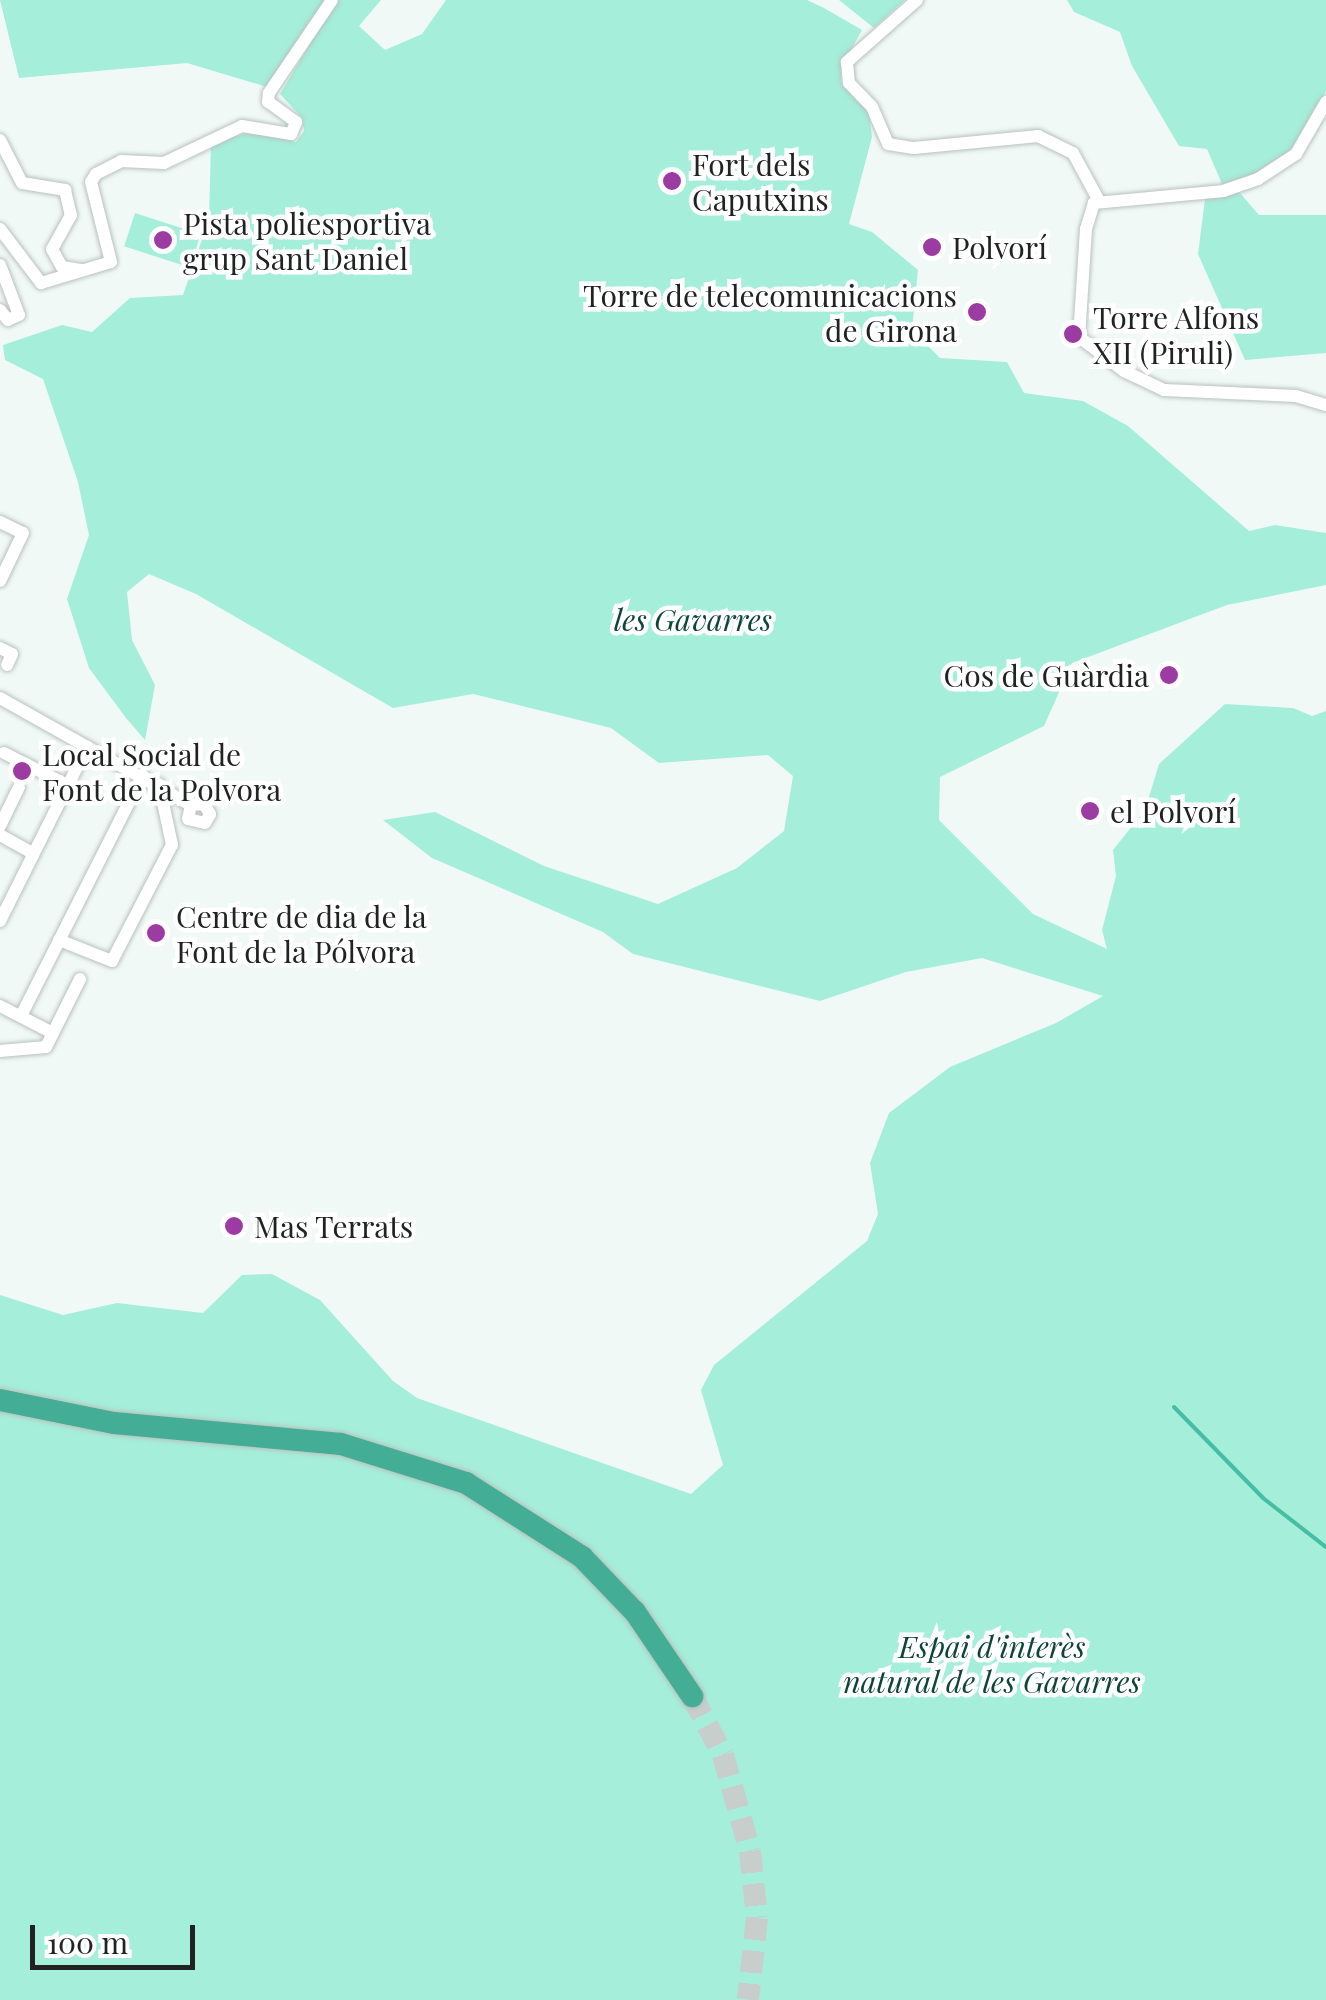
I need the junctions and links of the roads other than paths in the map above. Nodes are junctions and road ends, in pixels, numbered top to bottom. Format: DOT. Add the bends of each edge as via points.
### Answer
graph roads {
  1 [pos="332,0"];
  2 [pos="916,0"];
  3 [pos="1326,102"];
  4 [pos="0,140"];
  5 [pos="1098,199"];
  6 [pos="0,229"];
  7 [pos="0,266"];
  8 [pos="82,270"];
  9 [pos="0,310"];
  10 [pos="1326,405"];
  11 [pos="0,522"];
  12 [pos="0,581"];
  13 [pos="0,648"];
  14 [pos="6,665"];
  15 [pos="0,698"];
  16 [pos="87,747"];
  17 [pos="4,752"];
  18 [pos="143,776"];
  19 [pos="160,784"];
  20 [pos="67,785"];
  21 [pos="19,787"];
  22 [pos="192,805"];
  23 [pos="0,826"];
  24 [pos="0,835"];
  25 [pos="33,853"];
  26 [pos="0,920"];
  27 [pos="60,940"];
  28 [pos="80,979"];
  29 [pos="0,1006"];
  30 [pos="21,1016"];
  31 [pos="53,1032"];
  32 [pos="0,1052"];
  33 [pos="0,1400"];
  34 [pos="692,1696"];
  1 -- 8 [label="street" via="269,93 268,102 296,122 291,134 242,126 164,163 121,161 96,174 91,182 111,262"];
  2 -- 5 [label="street" via="847,62 849,83 872,108 888,144 914,148 1038,136 1073,153"];
  3 -- 5 [label="street" via="1296,154 1248,183 1212,193"];
  4 -- 8 [label="street" via="22,183 65,190 71,215 52,248 62,267"];
  5 -- 10 [label="street" via="1086,229 1079,336 1124,371 1164,390 1296,396"];
  6 -- 8 [label="street" via="41,283"];
  7 -- 9 [label="street" via="19,314 8,320"];
  11 -- 12 [label="street" via="23,534"];
  13 -- 14 [label="street" via="12,654"];
  15 -- 16 [label="street"];
  16 -- 18 [label="street"];
  16 -- 20 [label="street"];
  17 -- 20 [label="street"];
  18 -- 19 [label="street"];
  18 -- 27 [label="street"];
  19 -- 22 [label="street"];
  19 -- 27 [label="street" via="172,844 112,961"];
  20 -- 25 [label="street"];
  21 -- 23 [label="street"];
  24 -- 25 [label="street"];
  25 -- 26 [label="street"];
  27 -- 30 [label="street"];
  28 -- 31 [label="street"];
  29 -- 30 [label="street"];
  30 -- 31 [label="street"];
  31 -- 32 [label="street" via="46,1047"];
  33 -- 34 [label="highway" via="114,1423 342,1444 466,1483 523,1514 590,1565 654,1636"];
}
